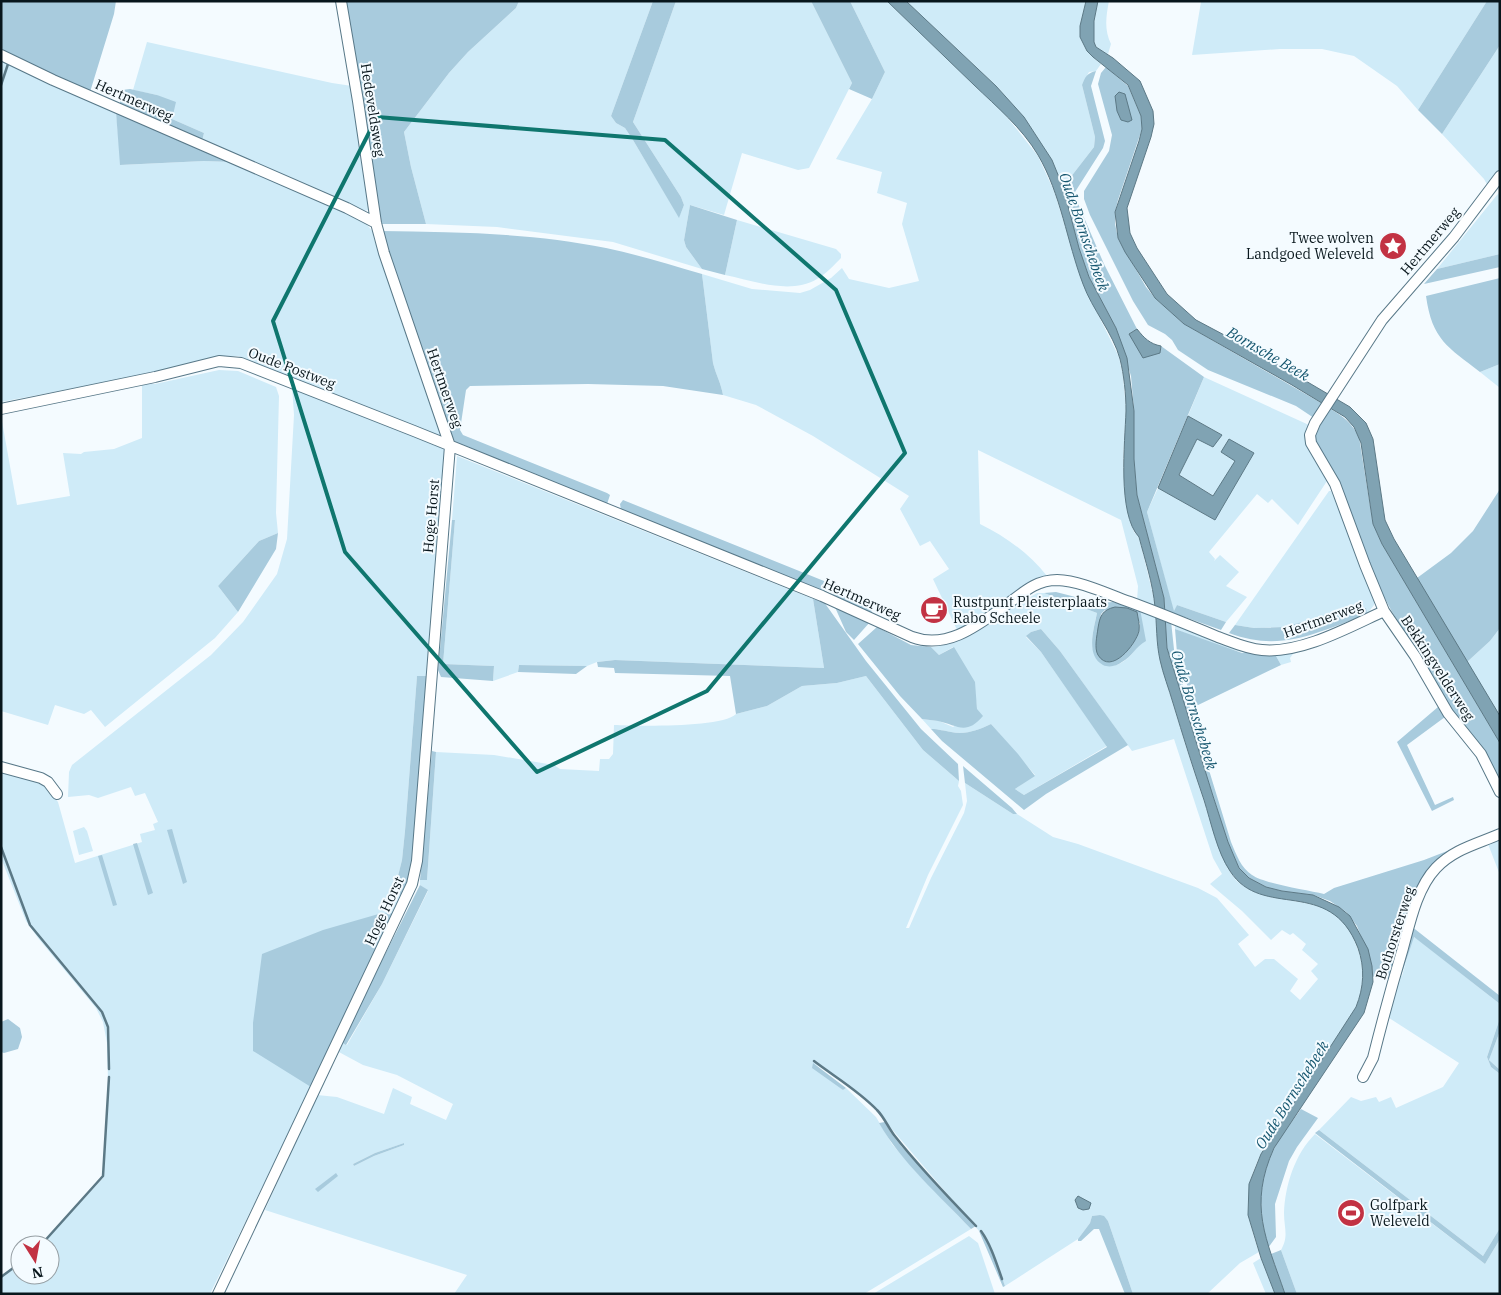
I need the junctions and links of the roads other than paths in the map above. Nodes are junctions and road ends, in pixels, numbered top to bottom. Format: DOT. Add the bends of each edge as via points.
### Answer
graph roads {
  1 [pos="342,1"];
  2 [pos="1,55"];
  3 [pos="1500,176"];
  4 [pos="376,223"];
  5 [pos="1,409"];
  6 [pos="450,446"];
  7 [pos="1384,611"];
  8 [pos="1,767"];
  9 [pos="1500,792"];
  10 [pos="57,794"];
  11 [pos="1500,834"];
  12 [pos="1363,1077"];
  13 [pos="218,1294"];
  1 -- 4 [label="street, Hedeveldsweg"];
  2 -- 4 [label="street, Hertmerweg"];
  3 -- 7 [label="street, Hertmerweg" via="1454,237 1382,320 1311,430 1311,443 1335,484"];
  4 -- 6 [label="street, Hertmerweg"];
  5 -- 6 [label="street, Oude Postweg" via="230,361"];
  6 -- 7 [label="street, Hertmerweg" via="822,596 918,639 954,638 1030,587 1047,581 1077,583 1263,650 1301,645"];
  6 -- 13 [label="street, Hoge Horst" via="414,878"];
  7 -- 9 [label="street, Bekkingvelderweg" via="1448,713 1481,754"];
  8 -- 10 [label="street" via="41,778"];
  11 -- 12 [label="street, Bothorsterweg" via="1448,858 1428,878 1412,915 1372,1058"];
}
